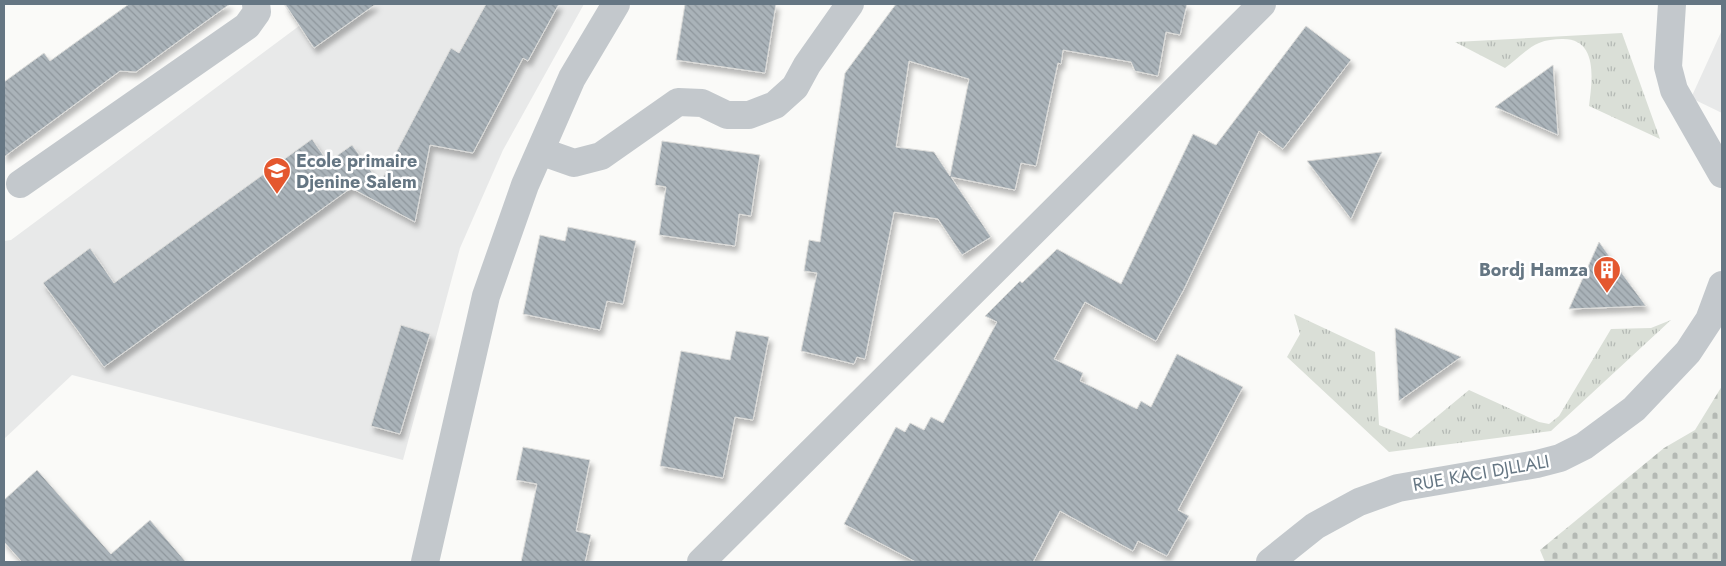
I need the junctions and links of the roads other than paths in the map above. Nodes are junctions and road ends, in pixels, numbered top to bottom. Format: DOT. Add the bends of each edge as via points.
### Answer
graph roads {
  1 [pos="256,4"];
  2 [pos="616,4"];
  3 [pos="850,4"];
  4 [pos="1262,4"];
  5 [pos="1672,4"];
  6 [pos="540,151"];
  7 [pos="1722,174"];
  8 [pos="20,184"];
  9 [pos="1722,285"];
  10 [pos="425,562"];
  11 [pos="700,562"];
  12 [pos="1270,562"];
  1 -- 8 [label="street" via="257,12 247,26"];
  2 -- 6 [label="street" via="572,78"];
  3 -- 6 [label="street" via="807,64 795,87 775,105 749,115 728,115 702,103 678,102 601,156 574,163"];
  4 -- 11 [label="street"];
  5 -- 7 [label="street" via="1668,67 1674,90"];
  6 -- 10 [label="street" via="486,296"];
  9 -- 12 [label="street, RUE KACI DJLLALI" via="1709,320 1688,352 1634,409 1584,446 1560,458 1537,464 1390,490 1359,502 1315,526"];
}
